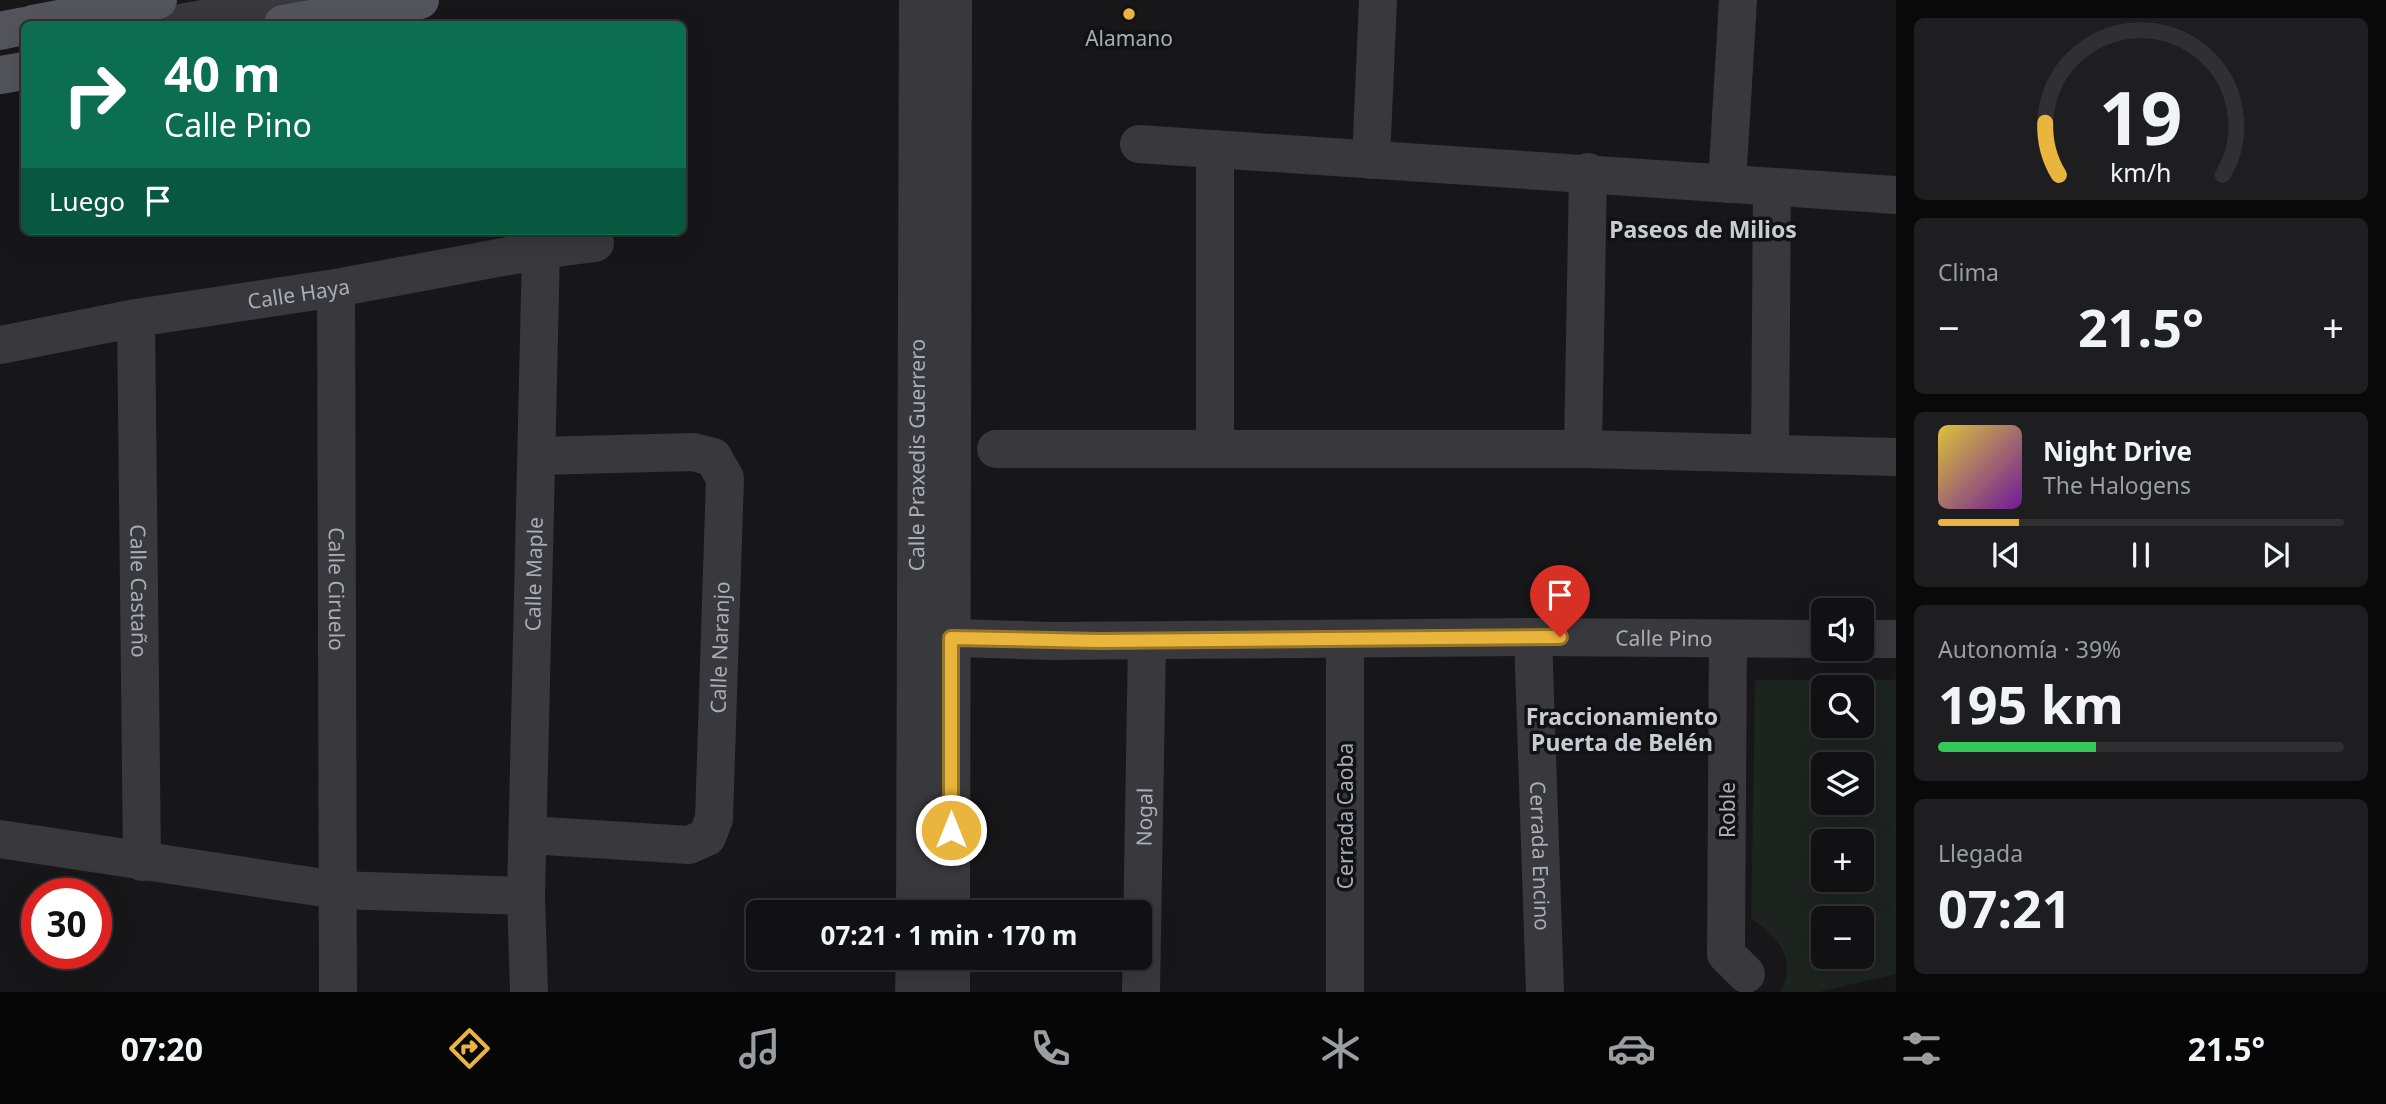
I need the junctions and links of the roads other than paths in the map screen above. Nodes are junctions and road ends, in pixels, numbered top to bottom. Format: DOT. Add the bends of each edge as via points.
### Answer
graph roads {
  1 [pos="158,0"];
  2 [pos="238,0"];
  3 [pos="307,0"];
  4 [pos="420,0"];
  5 [pos="918,0"];
  6 [pos="953,0"];
  7 [pos="1378,0"];
  8 [pos="1738,0"];
  9 [pos="49,21"];
  10 [pos="122,21"];
  11 [pos="192,21"];
  12 [pos="301,21"];
  13 [pos="21,27"];
  14 [pos="0,31"];
  15 [pos="21,40"];
  16 [pos="0,44"];
  17 [pos="21,53"];
  18 [pos="0,57"];
  19 [pos="21,72"];
  20 [pos="0,75"];
  21 [pos="1139,144"];
  22 [pos="1215,149"];
  23 [pos="1371,160"];
  24 [pos="1588,172"];
  25 [pos="1727,184"];
  26 [pos="1772,187"];
  27 [pos="1896,195"];
  28 [pos="595,243"];
  29 [pos="541,250"];
  30 [pos="336,288"];
  31 [pos="136,318"];
  32 [pos="0,345"];
  33 [pos="996,449"];
  34 [pos="1215,449"];
  35 [pos="1583,449"];
  36 [pos="1770,452"];
  37 [pos="537,456"];
  38 [pos="1896,457"];
  39 [pos="934,637"];
  40 [pos="1532,637"];
  41 [pos="1728,639"];
  42 [pos="1811,639"];
  43 [pos="1874,639"];
  44 [pos="1896,639"];
  45 [pos="1345,640"];
  46 [pos="1147,641"];
  47 [pos="529,835"];
  48 [pos="0,839"];
  49 [pos="142,862"];
  50 [pos="337,890"];
  51 [pos="526,896"];
  52 [pos="916,900"];
  53 [pos="950,900"];
  54 [pos="915,970"];
  55 [pos="951,970"];
  56 [pos="1746,974"];
  57 [pos="338,992"];
  58 [pos="529,992"];
  59 [pos="914,992"];
  60 [pos="951,992"];
  61 [pos="1141,992"];
  62 [pos="1345,992"];
  63 [pos="1545,992"];
  1 -- 9 [label="main road"];
  2 -- 10 [label="street"];
  3 -- 11 [label="street"];
  4 -- 12 [label="main road"];
  5 -- 39 [label="street, Calle Praxedis Guerrero"];
  6 -- 39 [label="street, Calle Praxedis Guerrero"];
  7 -- 23 [label="street"];
  8 -- 25 [label="street"];
  13 -- 14 [label="main road"];
  15 -- 16 [label="street"];
  17 -- 18 [label="street"];
  19 -- 20 [label="main road"];
  21 -- 22 [label="street"];
  22 -- 23 [label="street"];
  22 -- 34 [label="street"];
  23 -- 24 [label="street"];
  24 -- 25 [label="street"];
  24 -- 35 [label="street"];
  25 -- 26 [label="street"];
  26 -- 27 [label="street"];
  26 -- 36 [label="street"];
  28 -- 29 [label="street, Calle Haya"];
  29 -- 30 [label="street, Calle Haya"];
  29 -- 37 [label="street, Calle Maple"];
  30 -- 31 [label="street, Calle Haya"];
  30 -- 50 [label="street, Calle Ciruelo"];
  31 -- 32 [label="street, Calle Haya"];
  31 -- 49 [label="street, Calle Castaño"];
  33 -- 34 [label="street"];
  34 -- 35 [label="street"];
  35 -- 36 [label="street"];
  36 -- 38 [label="street"];
  37 -- 47 [label="street, Calle Maple"];
  37 -- 47 [label="street, Calle Naranjo" via="693,452 713,457 725,478 714,819 708,837 689,845"];
  39 -- 46 [label="street, Calle Pino"];
  39 -- 52 [label="street, Calle Praxedis Guerrero"];
  39 -- 53 [label="street, Calle Praxedis Guerrero"];
  40 -- 41 [label="street, Calle Pino"];
  40 -- 45 [label="street, Calle Pino"];
  40 -- 63 [label="street, Cerrada Encino"];
  41 -- 42 [label="street, Calle Pino"];
  41 -- 56 [label="street, Roble" via="1726,954"];
  43 -- 44 [label="street"];
  45 -- 46 [label="street, Calle Pino"];
  45 -- 62 [label="street, Cerrada Caoba"];
  46 -- 61 [label="street, Nogal"];
  47 -- 51 [label="street, Calle Maple"];
  48 -- 49 [label="street"];
  49 -- 50 [label="street"];
  50 -- 51 [label="street"];
  50 -- 57 [label="street, Calle Ciruelo"];
  51 -- 58 [label="street, Calle Maple"];
  54 -- 59 [label="street"];
  55 -- 60 [label="street"];
}
